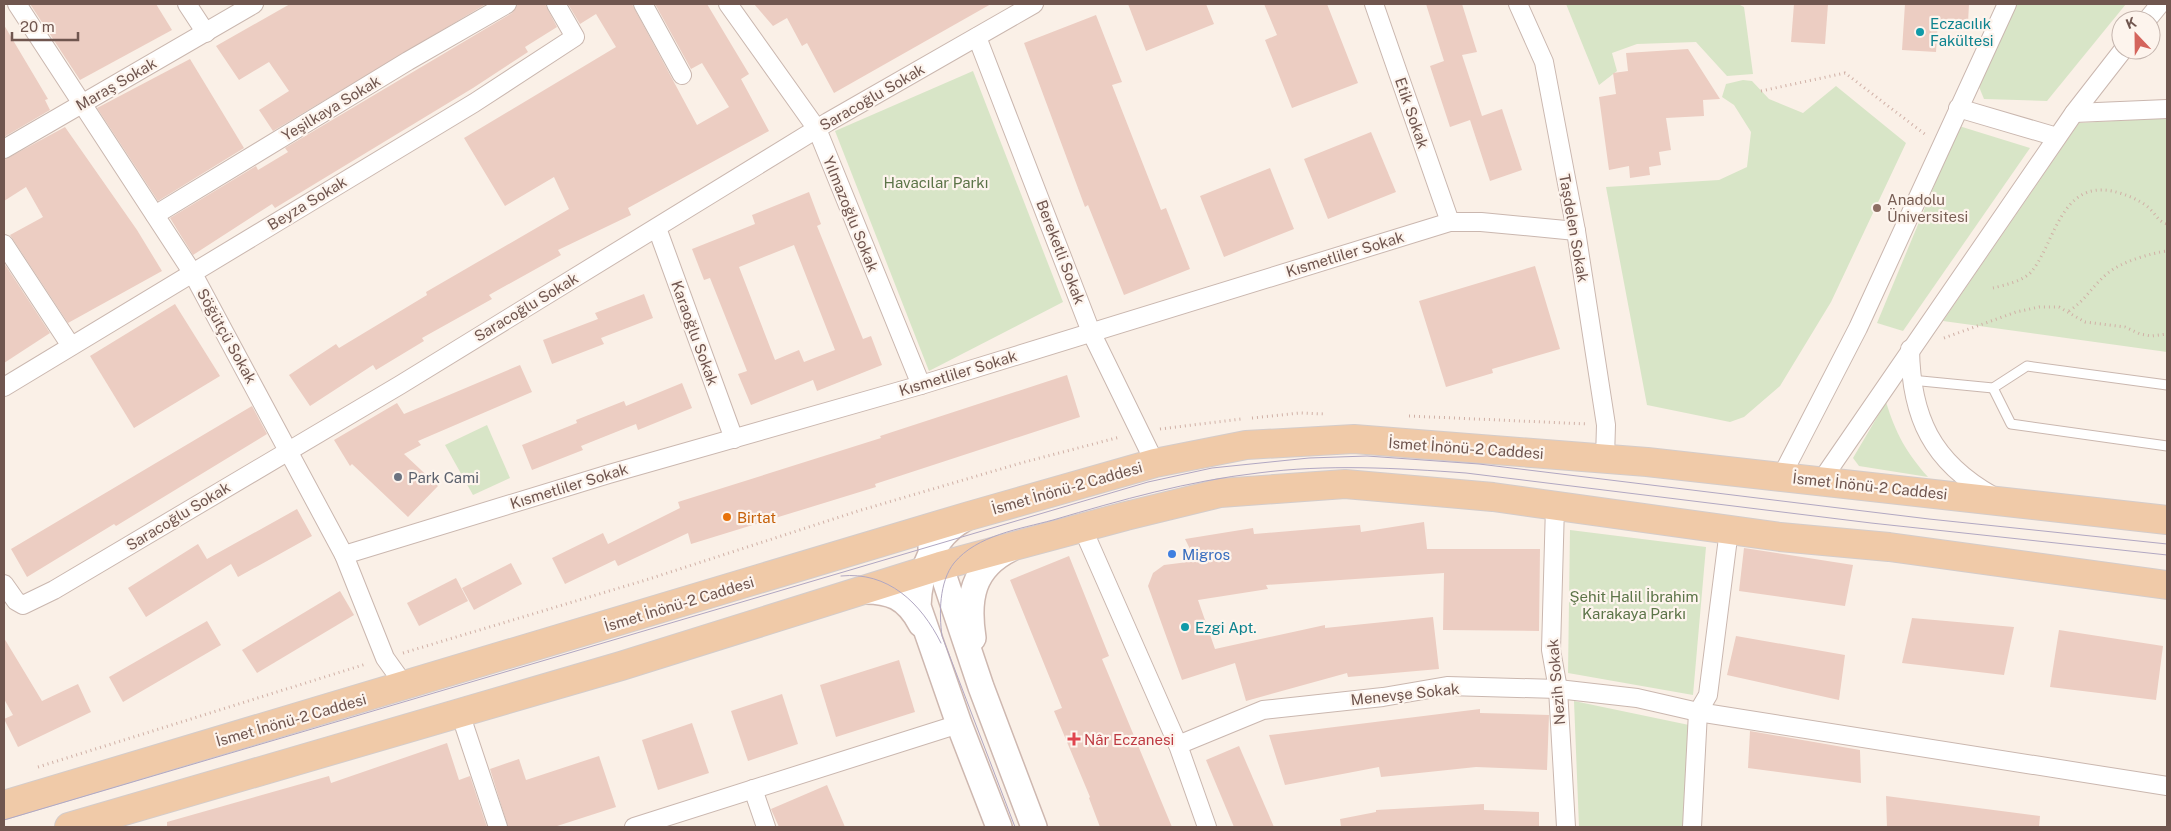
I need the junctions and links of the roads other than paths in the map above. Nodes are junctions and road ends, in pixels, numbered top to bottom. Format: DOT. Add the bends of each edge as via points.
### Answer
graph roads {
  1 [pos="17,4"];
  2 [pos="187,4"];
  3 [pos="254,4"];
  4 [pos="507,4"];
  5 [pos="556,4"];
  6 [pos="643,4"];
  7 [pos="728,4"];
  8 [pos="1034,4"];
  9 [pos="1374,4"];
  10 [pos="1518,4"];
  11 [pos="2007,4"];
  12 [pos="206,33"];
  13 [pos="977,37"];
  14 [pos="2115,60"];
  15 [pos="682,74"];
  16 [pos="84,103"];
  17 [pos="1958,108"];
  18 [pos="2167,109"];
  19 [pos="2074,113"];
  20 [pos="817,129"];
  21 [pos="2057,137"];
  22 [pos="4,149"];
  23 [pos="155,215"];
  24 [pos="1450,222"];
  25 [pos="656,228"];
  26 [pos="1576,232"];
  27 [pos="4,244"];
  28 [pos="192,272"];
  29 [pos="1091,332"];
  30 [pos="71,346"];
  31 [pos="1910,349"];
  32 [pos="1910,380"];
  33 [pos="920,385"];
  34 [pos="2167,385"];
  35 [pos="4,386"];
  36 [pos="1993,388"];
  37 [pos="734,439"];
  38 [pos="2167,446"];
  39 [pos="289,450"];
  40 [pos="1605,458"];
  41 [pos="1155,464"];
  42 [pos="1781,476"];
  43 [pos="1821,481"];
  44 [pos="2000,500"];
  45 [pos="1555,506"];
  46 [pos="969,516"];
  47 [pos="2167,520"];
  48 [pos="1082,527"];
  49 [pos="1729,530"];
  50 [pos="895,538"];
  51 [pos="1026,543"];
  52 [pos="344,555"];
  53 [pos="932,563"];
  54 [pos="4,584"];
  55 [pos="2167,585"];
  56 [pos="858,591"];
  57 [pos="924,630"];
  58 [pos="405,686"];
  59 [pos="981,687"];
  60 [pos="1558,689"];
  61 [pos="1698,712"];
  62 [pos="460,713"];
  63 [pos="958,724"];
  64 [pos="1178,745"];
  65 [pos="2167,786"];
  66 [pos="752,790"];
  67 [pos="4,805"];
  68 [pos="69,827"];
  69 [pos="498,827"];
  70 [pos="634,827"];
  71 [pos="766,827"];
  72 [pos="999,827"];
  73 [pos="1034,827"];
  74 [pos="1207,827"];
  75 [pos="1566,827"];
  76 [pos="1692,827"];
  1 -- 16 [label="street, Söğütçü Sokak"];
  2 -- 12 [label="street"];
  3 -- 12 [label="street, Maraş Sokak"];
  4 -- 23 [label="street, Yeşilkaya Sokak"];
  5 -- 28 [label="street, Beyza Sokak" via="575,37 474,103"];
  6 -- 15 [label="street"];
  7 -- 20 [label="street, Yılmazoğlu Sokak"];
  8 -- 13 [label="street, Saracoğlu Sokak"];
  9 -- 24 [label="street, Etik Sokak"];
  10 -- 26 [label="street, Taşdelen Sokak" via="1544,62"];
  11 -- 17 [label="street"];
  12 -- 16 [label="street, Maraş Sokak"];
  13 -- 20 [label="street, Saracoğlu Sokak"];
  13 -- 29 [label="street, Bereketli Sokak"];
  14 -- 19 [label="street"];
  16 -- 22 [label="street, Maraş Sokak"];
  16 -- 23 [label="street, Söğütçü Sokak"];
  17 -- 21 [label="street"];
  17 -- 42 [label="street" via="1858,328"];
  18 -- 19 [label="street"];
  19 -- 21 [label="street"];
  20 -- 25 [label="street, Saracoğlu Sokak"];
  20 -- 33 [label="street, Yılmazoğlu Sokak"];
  21 -- 31 [label="street"];
  23 -- 28 [label="street, Söğütçü Sokak"];
  24 -- 26 [label="street, Kısmetliler Sokak"];
  24 -- 29 [label="street, Kısmetliler Sokak"];
  25 -- 37 [label="street, Karaoğlu Sokak"];
  25 -- 39 [label="street, Saracoğlu Sokak"];
  26 -- 40 [label="street, Taşdelen Sokak" via="1606,425"];
  27 -- 30 [label="street"];
  28 -- 30 [label="street, Beyza Sokak"];
  28 -- 39 [label="street, Söğütçü Sokak"];
  29 -- 33 [label="street, Kısmetliler Sokak"];
  29 -- 41 [label="street, Bereketli Sokak"];
  30 -- 35 [label="street, Beyza Sokak"];
  31 -- 32 [label="street"];
  31 -- 43 [label="street"];
  32 -- 36 [label="lane"];
  32 -- 44 [label="street" via="1917,410 1930,439 1949,464 1972,484"];
  33 -- 37 [label="street, Kısmetliler Sokak"];
  34 -- 36 [label="lane" via="2027,366"];
  36 -- 38 [label="lane" via="2012,424"];
  37 -- 52 [label="street, Kısmetliler Sokak"];
  39 -- 52 [label="street, Söğütçü Sokak"];
  39 -- 54 [label="street, Saracoğlu Sokak" via="54,590 23,605 16,601"];
  40 -- 41 [label="main road, İsmet İnönü-2 Caddesi" via="1354,439 1246,445"];
  40 -- 42 [label="main road, İsmet İnönü-2 Caddesi"];
  41 -- 46 [label="main road, İsmet İnönü-2 Caddesi"];
  42 -- 43 [label="main road, İsmet İnönü-2 Caddesi"];
  43 -- 44 [label="main road, İsmet İnönü-2 Caddesi"];
  44 -- 47 [label="main road, İsmet İnönü-2 Caddesi"];
  45 -- 48 [label="main road" via="1345,484 1220,493"];
  45 -- 49 [label="main road"];
  45 -- 60 [label="street, Nezih Sokak" via="1551,650"];
  46 -- 50 [label="main road, İsmet İnönü-2 Caddesi"];
  46 -- 53 [label="street" via="947,530"];
  48 -- 51 [label="main road"];
  48 -- 64 [label="street"];
  49 -- 55 [label="main road" via="1889,547"];
  49 -- 61 [label="street" via="1708,696"];
  50 -- 53 [label="street" via="913,538 929,545"];
  50 -- 58 [label="main road, İsmet İnönü-2 Caddesi"];
  51 -- 53 [label="main road"];
  51 -- 59 [label="street" via="990,562 977,579 973,591 971,625"];
  52 -- 58 [label="street, Söğütçü Sokak" via="385,658"];
  53 -- 56 [label="main road"];
  53 -- 57 [label="street" via="918,589"];
  53 -- 59 [label="street"];
  56 -- 57 [label="street" via="877,590 901,598 910,606"];
  56 -- 62 [label="main road"];
  57 -- 63 [label="street"];
  58 -- 67 [label="main road, İsmet İnönü-2 Caddesi"];
  59 -- 73 [label="street"];
  60 -- 61 [label="street, Menevşe Sokak" via="1637,698"];
  60 -- 64 [label="street, Menevşe Sokak" via="1447,686 1383,697 1264,710"];
  60 -- 75 [label="street, Nezih Sokak"];
  61 -- 65 [label="street, Menevşe Sokak"];
  61 -- 76 [label="street"];
  62 -- 68 [label="main road"];
  62 -- 69 [label="street"];
  63 -- 66 [label="street"];
  63 -- 72 [label="street"];
  64 -- 74 [label="street"];
  66 -- 70 [label="street"];
  66 -- 71 [label="street"];
}
